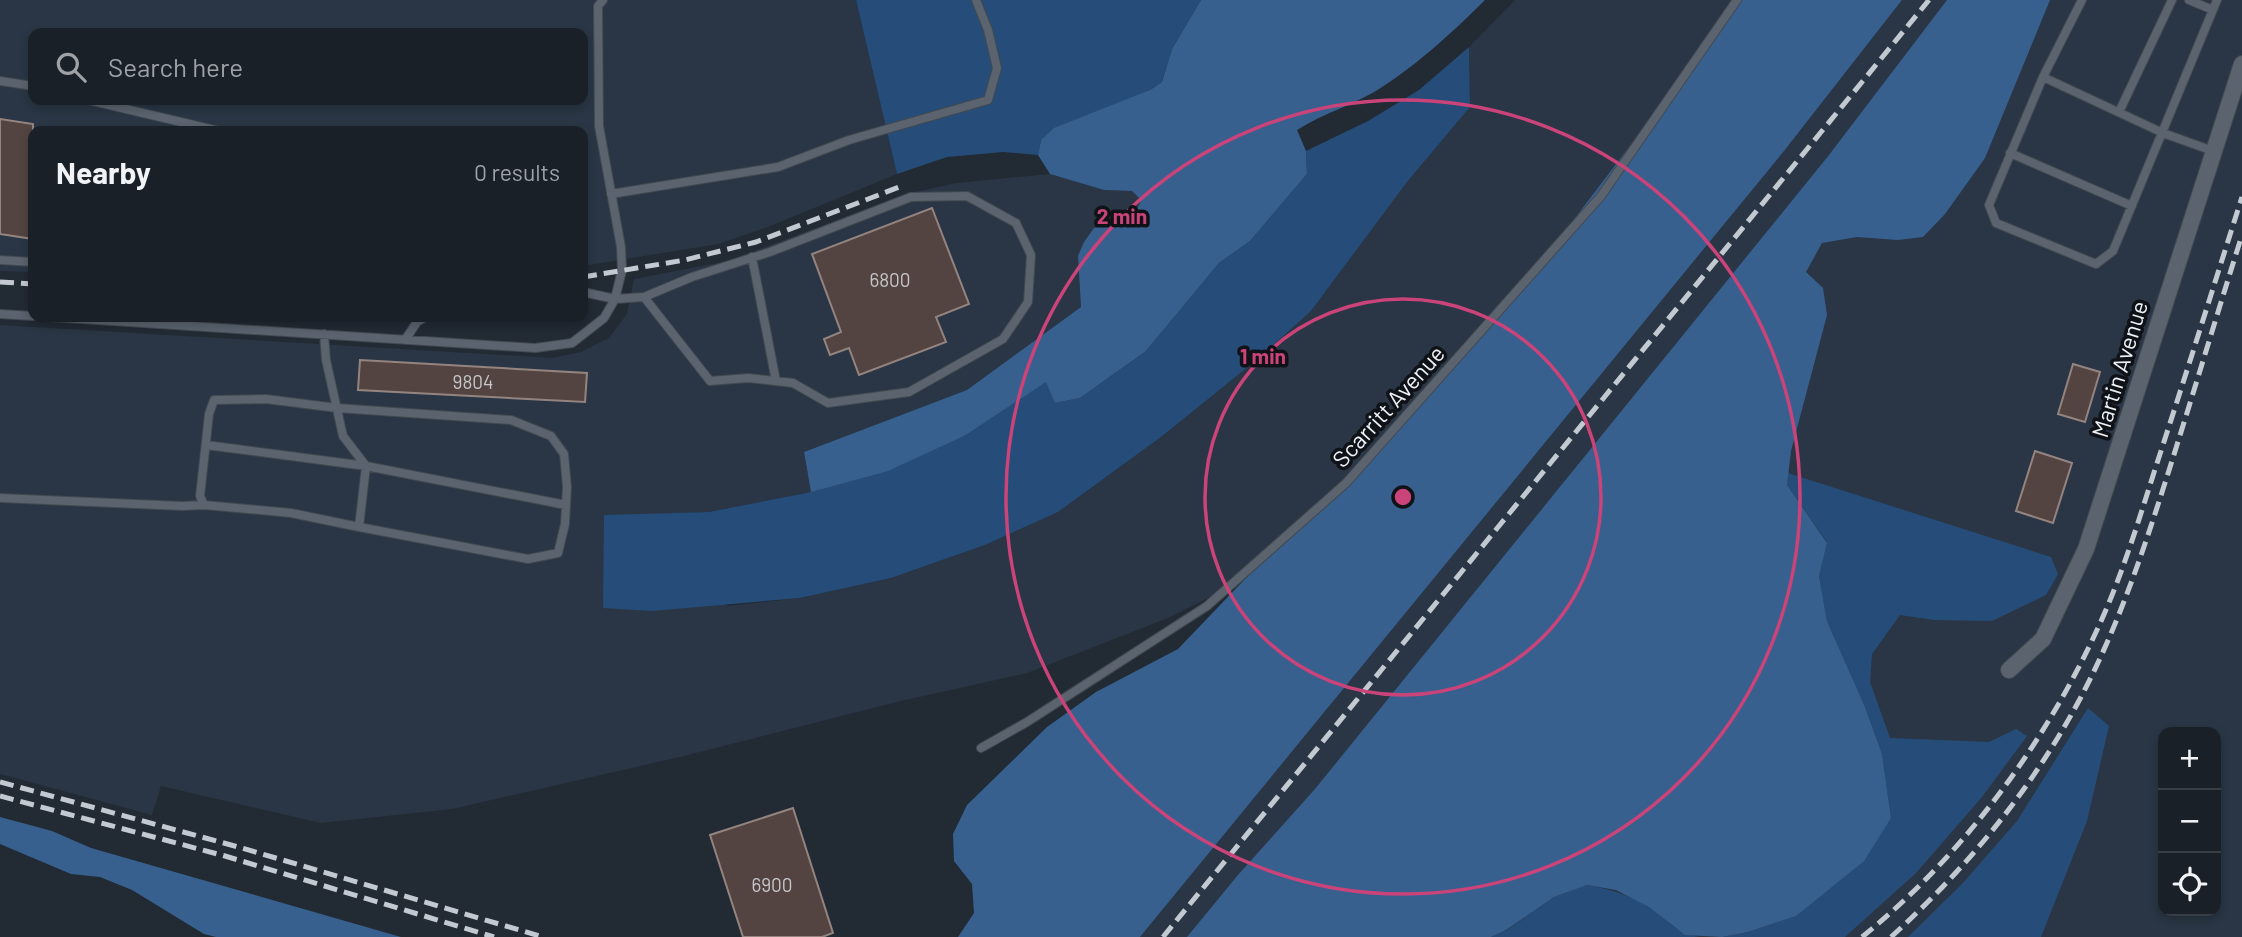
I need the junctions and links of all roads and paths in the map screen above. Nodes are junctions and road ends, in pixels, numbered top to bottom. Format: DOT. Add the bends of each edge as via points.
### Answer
graph roads {
  1 [pos="603,0"];
  2 [pos="976,0"];
  3 [pos="1737,0"];
  4 [pos="2082,0"];
  5 [pos="2172,0"];
  6 [pos="2189,0"];
  7 [pos="2217,0"];
  8 [pos="2213,10"];
  9 [pos="2242,64"];
  10 [pos="2043,77"];
  11 [pos="0,81"];
  12 [pos="28,85"];
  13 [pos="110,105"];
  14 [pos="2119,112"];
  15 [pos="198,126"];
  16 [pos="2163,133"];
  17 [pos="2213,151"];
  18 [pos="2010,153"];
  19 [pos="611,194"];
  20 [pos="2132,206"];
  21 [pos="752,257"];
  22 [pos="0,260"];
  23 [pos="28,262"];
  24 [pos="588,293"];
  25 [pos="644,297"];
  26 [pos="615,299"];
  27 [pos="0,314"];
  28 [pos="28,316"];
  29 [pos="131,322"];
  30 [pos="417,322"];
  31 [pos="324,334"];
  32 [pos="405,340"];
  33 [pos="776,381"];
  34 [pos="337,408"];
  35 [pos="206,445"];
  36 [pos="366,466"];
  37 [pos="0,498"];
  38 [pos="204,505"];
  39 [pos="566,505"];
  40 [pos="359,527"];
  41 [pos="2009,670"];
  42 [pos="981,748"];
  1 -- 19 [label="lane" via="598,6 599,126"];
  2 -- 19 [label="lane" via="997,68 988,100 849,140 778,167"];
  3 -- 42 [label="lane, Scarritt Avenue" via="1601,196 1346,483 1207,606"];
  4 -- 10 [label="lane"];
  5 -- 14 [label="lane"];
  6 -- 8 [label="lane"];
  7 -- 8 [label="lane"];
  8 -- 16 [label="lane"];
  9 -- 17 [label="street, Martin Avenue"];
  10 -- 14 [label="lane"];
  10 -- 18 [label="lane"];
  11 -- 12 [label="lane"];
  13 -- 15 [label="lane"];
  14 -- 16 [label="lane"];
  16 -- 17 [label="lane"];
  16 -- 20 [label="lane"];
  17 -- 41 [label="street, Martin Avenue" via="2086,550 2043,639"];
  18 -- 20 [label="lane"];
  18 -- 20 [label="lane" via="1989,205 1996,223 2096,264 2113,251"];
  19 -- 26 [label="lane" via="622,271"];
  21 -- 25 [label="lane"];
  21 -- 33 [label="lane"];
  21 -- 33 [label="lane" via="911,197 967,196 1016,223 1031,256 1028,302 1003,340 909,392 828,403 793,383"];
  22 -- 23 [label="lane"];
  24 -- 26 [label="lane"];
  25 -- 26 [label="lane"];
  25 -- 33 [label="lane" via="710,381 748,377"];
  26 -- 32 [label="lane" via="604,318 572,343 535,348"];
  27 -- 28 [label="lane"];
  29 -- 31 [label="lane"];
  30 -- 32 [label="lane"];
  31 -- 32 [label="lane"];
  31 -- 34 [label="lane"];
  34 -- 35 [label="lane" via="266,399 214,400"];
  34 -- 36 [label="lane" via="343,436"];
  34 -- 39 [label="lane" via="511,420 551,436 564,454"];
  35 -- 36 [label="lane"];
  35 -- 38 [label="lane" via="200,496"];
  36 -- 39 [label="lane"];
  36 -- 40 [label="lane"];
  37 -- 38 [label="lane"];
  38 -- 40 [label="lane" via="291,513"];
  39 -- 40 [label="lane" via="558,553 528,559"];
}
